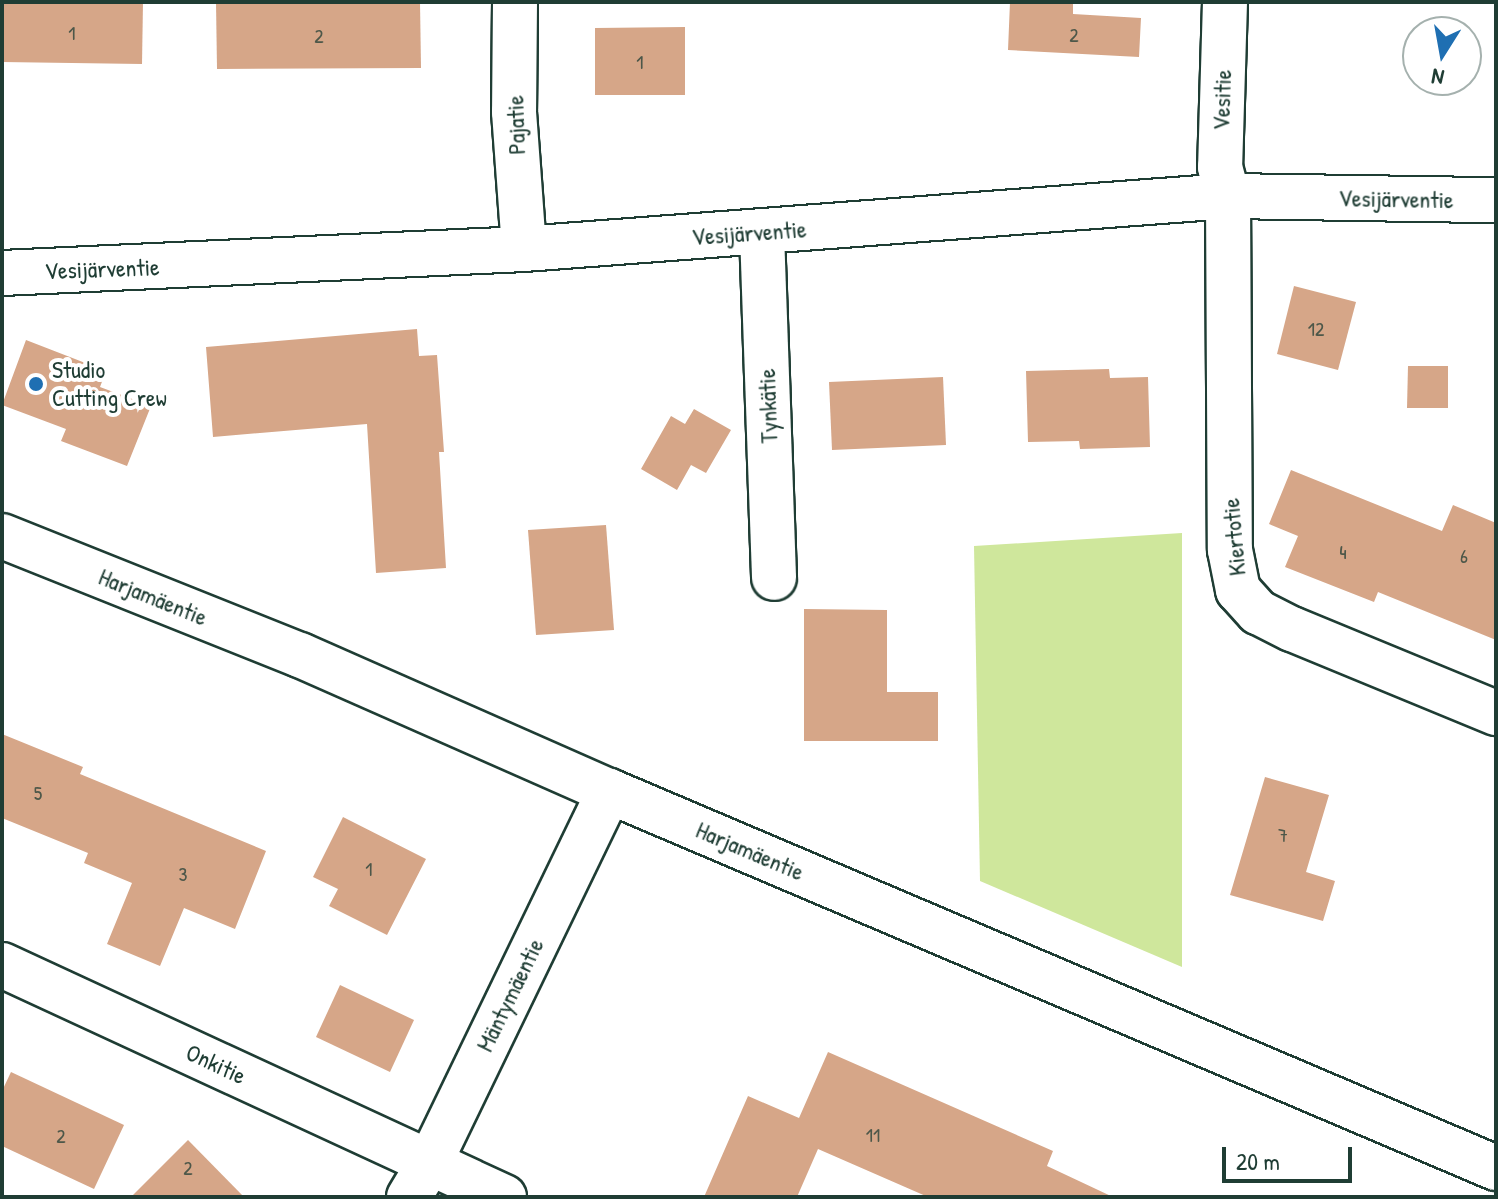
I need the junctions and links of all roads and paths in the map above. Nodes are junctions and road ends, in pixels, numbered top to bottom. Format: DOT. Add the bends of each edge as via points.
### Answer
graph roads {
  1 [pos="515,2"];
  2 [pos="1225,2"];
  3 [pos="1228,196"];
  4 [pos="1496,200"];
  5 [pos="762,233"];
  6 [pos="524,249"];
  7 [pos="2,273"];
  8 [pos="2,536"];
  9 [pos="774,578"];
  10 [pos="1496,713"];
  11 [pos="609,791"];
  12 [pos="2,965"];
  13 [pos="1496,1168"];
  14 [pos="419,1180"];
  15 [pos="504,1197"];
  1 -- 6 [label="street, Pajatie" via="514,112"];
  2 -- 3 [label="street, Vesitie" via="1220,167"];
  3 -- 4 [label="street, Vesijärventie"];
  3 -- 5 [label="street, Vesijärventie"];
  3 -- 10 [label="street, Kiertotie" via="1230,550 1238,590 1258,612 1292,629"];
  5 -- 6 [label="street, Vesijärventie"];
  5 -- 9 [label="street, Tynkätie"];
  6 -- 7 [label="street, Vesijärventie"];
  8 -- 11 [label="street, Harjamäentie" via="300,655"];
  11 -- 13 [label="street, Harjamäentie"];
  11 -- 14 [label="street, Mäntymäentie"];
  12 -- 14 [label="street, Onkitie"];
  14 -- 15 [label="street, Onkitie"];
}
